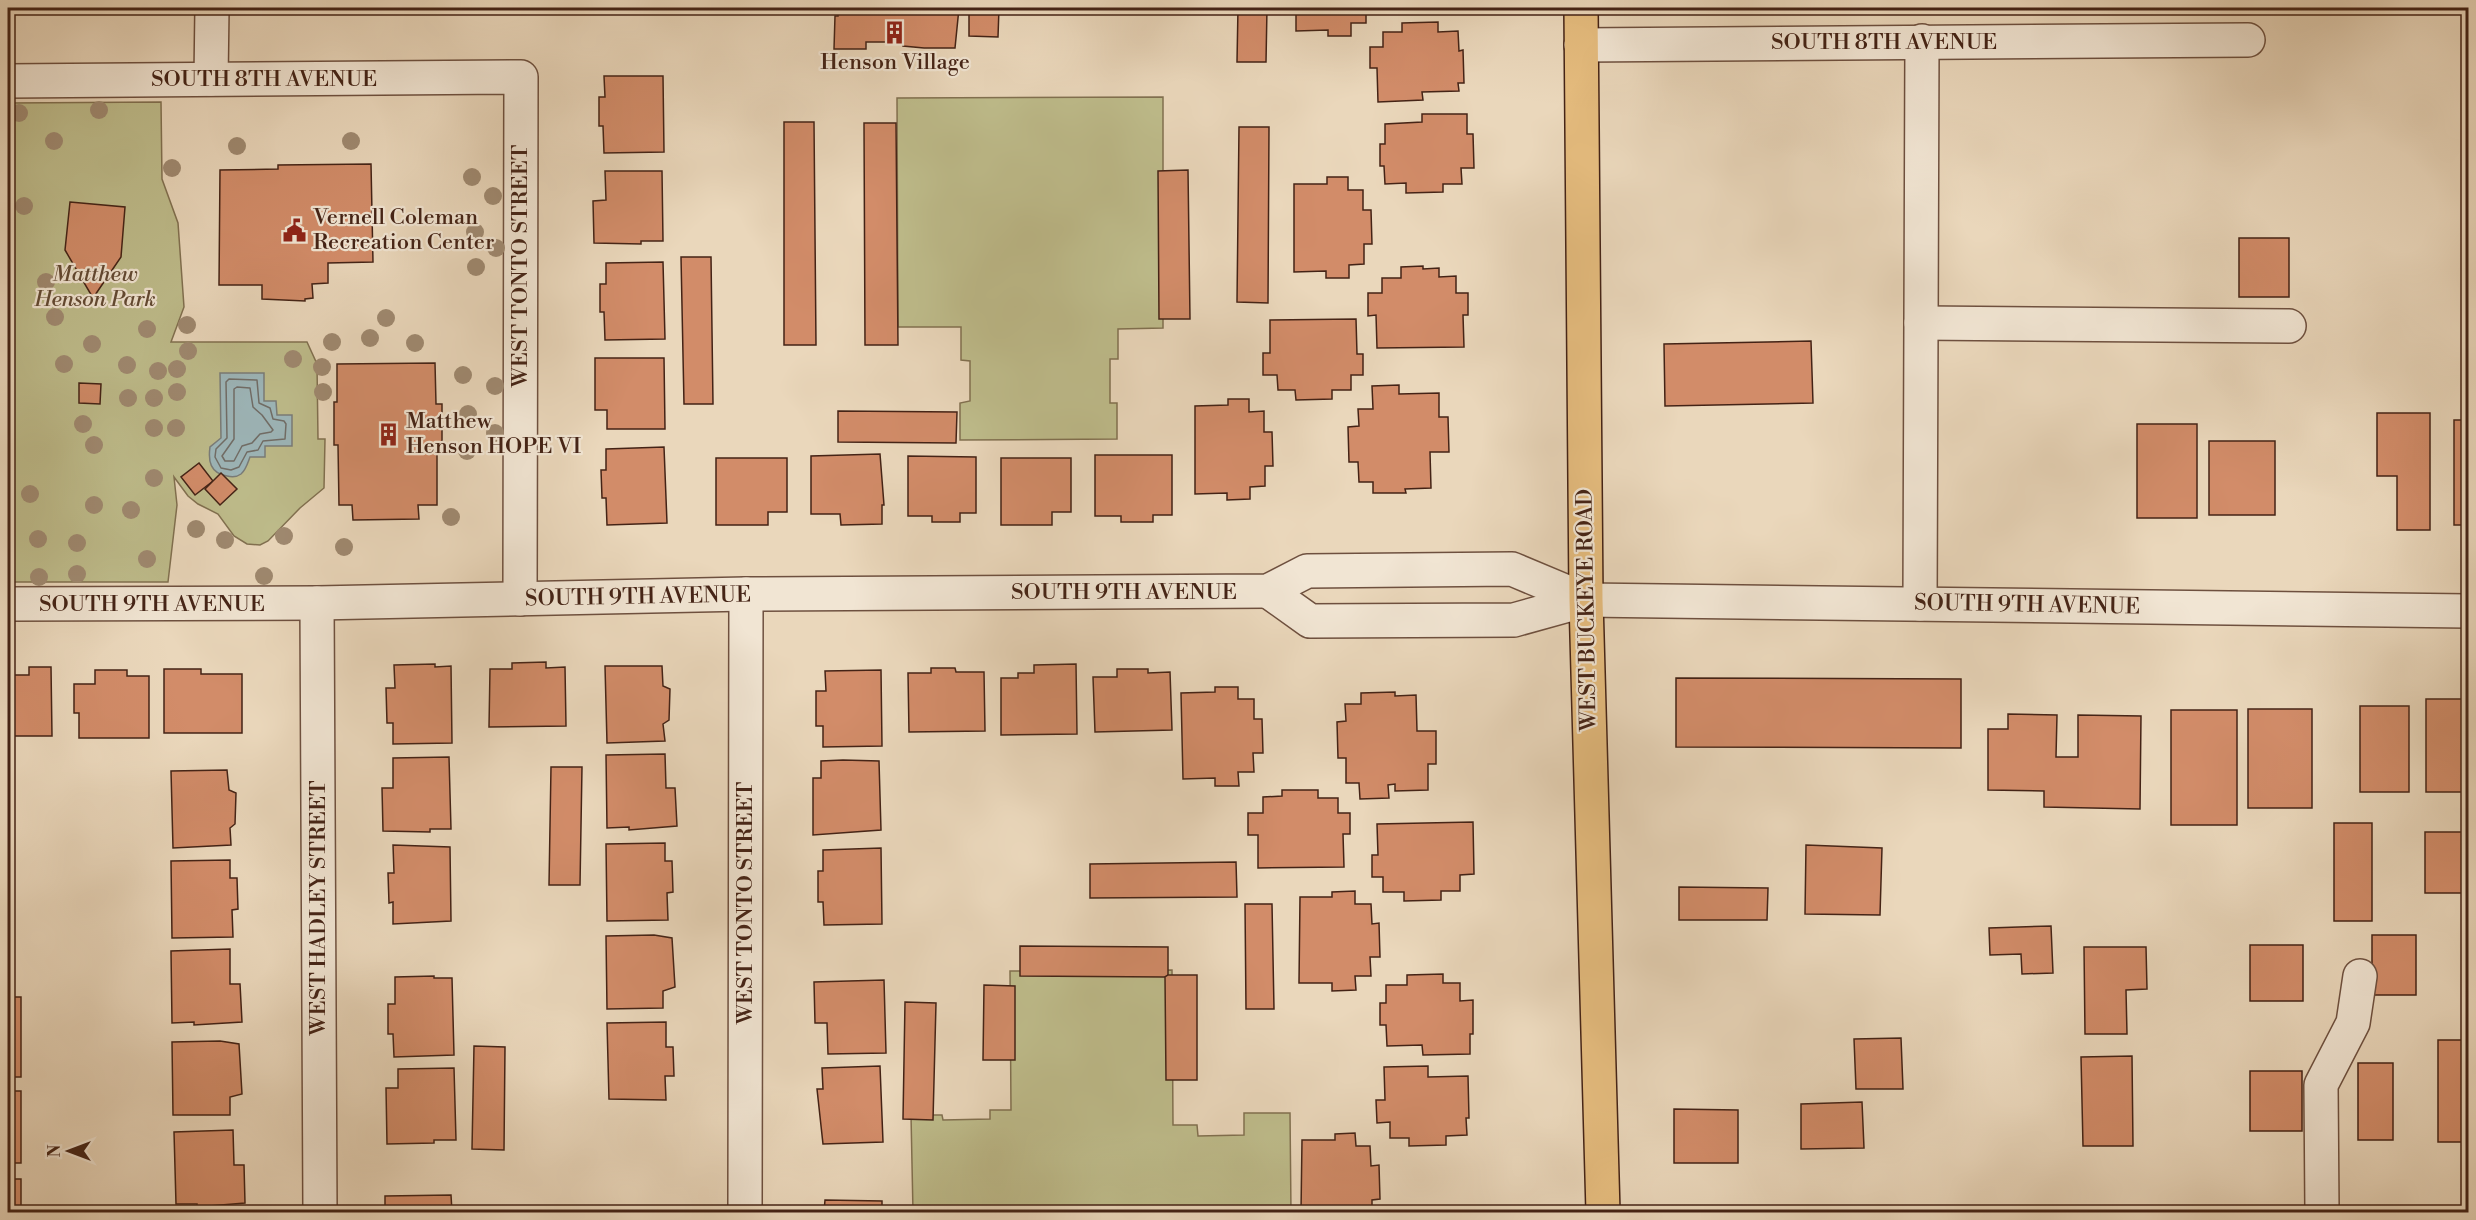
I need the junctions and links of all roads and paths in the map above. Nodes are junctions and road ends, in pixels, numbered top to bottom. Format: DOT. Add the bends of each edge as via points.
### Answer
graph roads {
  1 [pos="212,8"];
  2 [pos="1581,8"];
  3 [pos="2248,40"];
  4 [pos="1922,41"];
  5 [pos="1581,45"];
  6 [pos="520,77"];
  7 [pos="212,79"];
  8 [pos="8,81"];
  9 [pos="1921,323"];
  10 [pos="2289,326"];
  11 [pos="1268,591"];
  12 [pos="746,594"];
  13 [pos="520,599"];
  14 [pos="1586,600"];
  15 [pos="317,603"];
  16 [pos="8,604"];
  17 [pos="1920,604"];
  18 [pos="2469,611"];
  19 [pos="2360,976"];
  20 [pos="320,1212"];
  21 [pos="745,1212"];
  22 [pos="1603,1212"];
  23 [pos="2322,1212"];
  1 -- 7 [label="street"];
  2 -- 5 [label="main road, WEST BUCKEYE ROAD"];
  3 -- 4 [label="street, SOUTH 8TH AVENUE"];
  4 -- 5 [label="street, SOUTH 8TH AVENUE"];
  4 -- 9 [label="street"];
  5 -- 14 [label="main road, WEST BUCKEYE ROAD"];
  6 -- 7 [label="street, SOUTH 8TH AVENUE"];
  6 -- 13 [label="street, WEST TONTO STREET"];
  7 -- 8 [label="street, SOUTH 8TH AVENUE"];
  9 -- 10 [label="street"];
  9 -- 17 [label="street"];
  11 -- 12 [label="street, SOUTH 9TH AVENUE"];
  11 -- 14 [label="street, SOUTH 9TH AVENUE" via="1307,570 1512,569"];
  11 -- 14 [label="street, SOUTH 9TH AVENUE" via="1310,621 1514,620"];
  12 -- 13 [label="street, SOUTH 9TH AVENUE"];
  12 -- 21 [label="street, WEST TONTO STREET"];
  13 -- 15 [label="street, SOUTH 9TH AVENUE"];
  14 -- 17 [label="street, SOUTH 9TH AVENUE"];
  14 -- 22 [label="main road, WEST BUCKEYE ROAD"];
  15 -- 16 [label="street, SOUTH 9TH AVENUE"];
  15 -- 20 [label="street, WEST HADLEY STREET"];
  17 -- 18 [label="street, SOUTH 9TH AVENUE"];
  19 -- 23 [label="street" via="2353,1023 2321,1085"];
}
